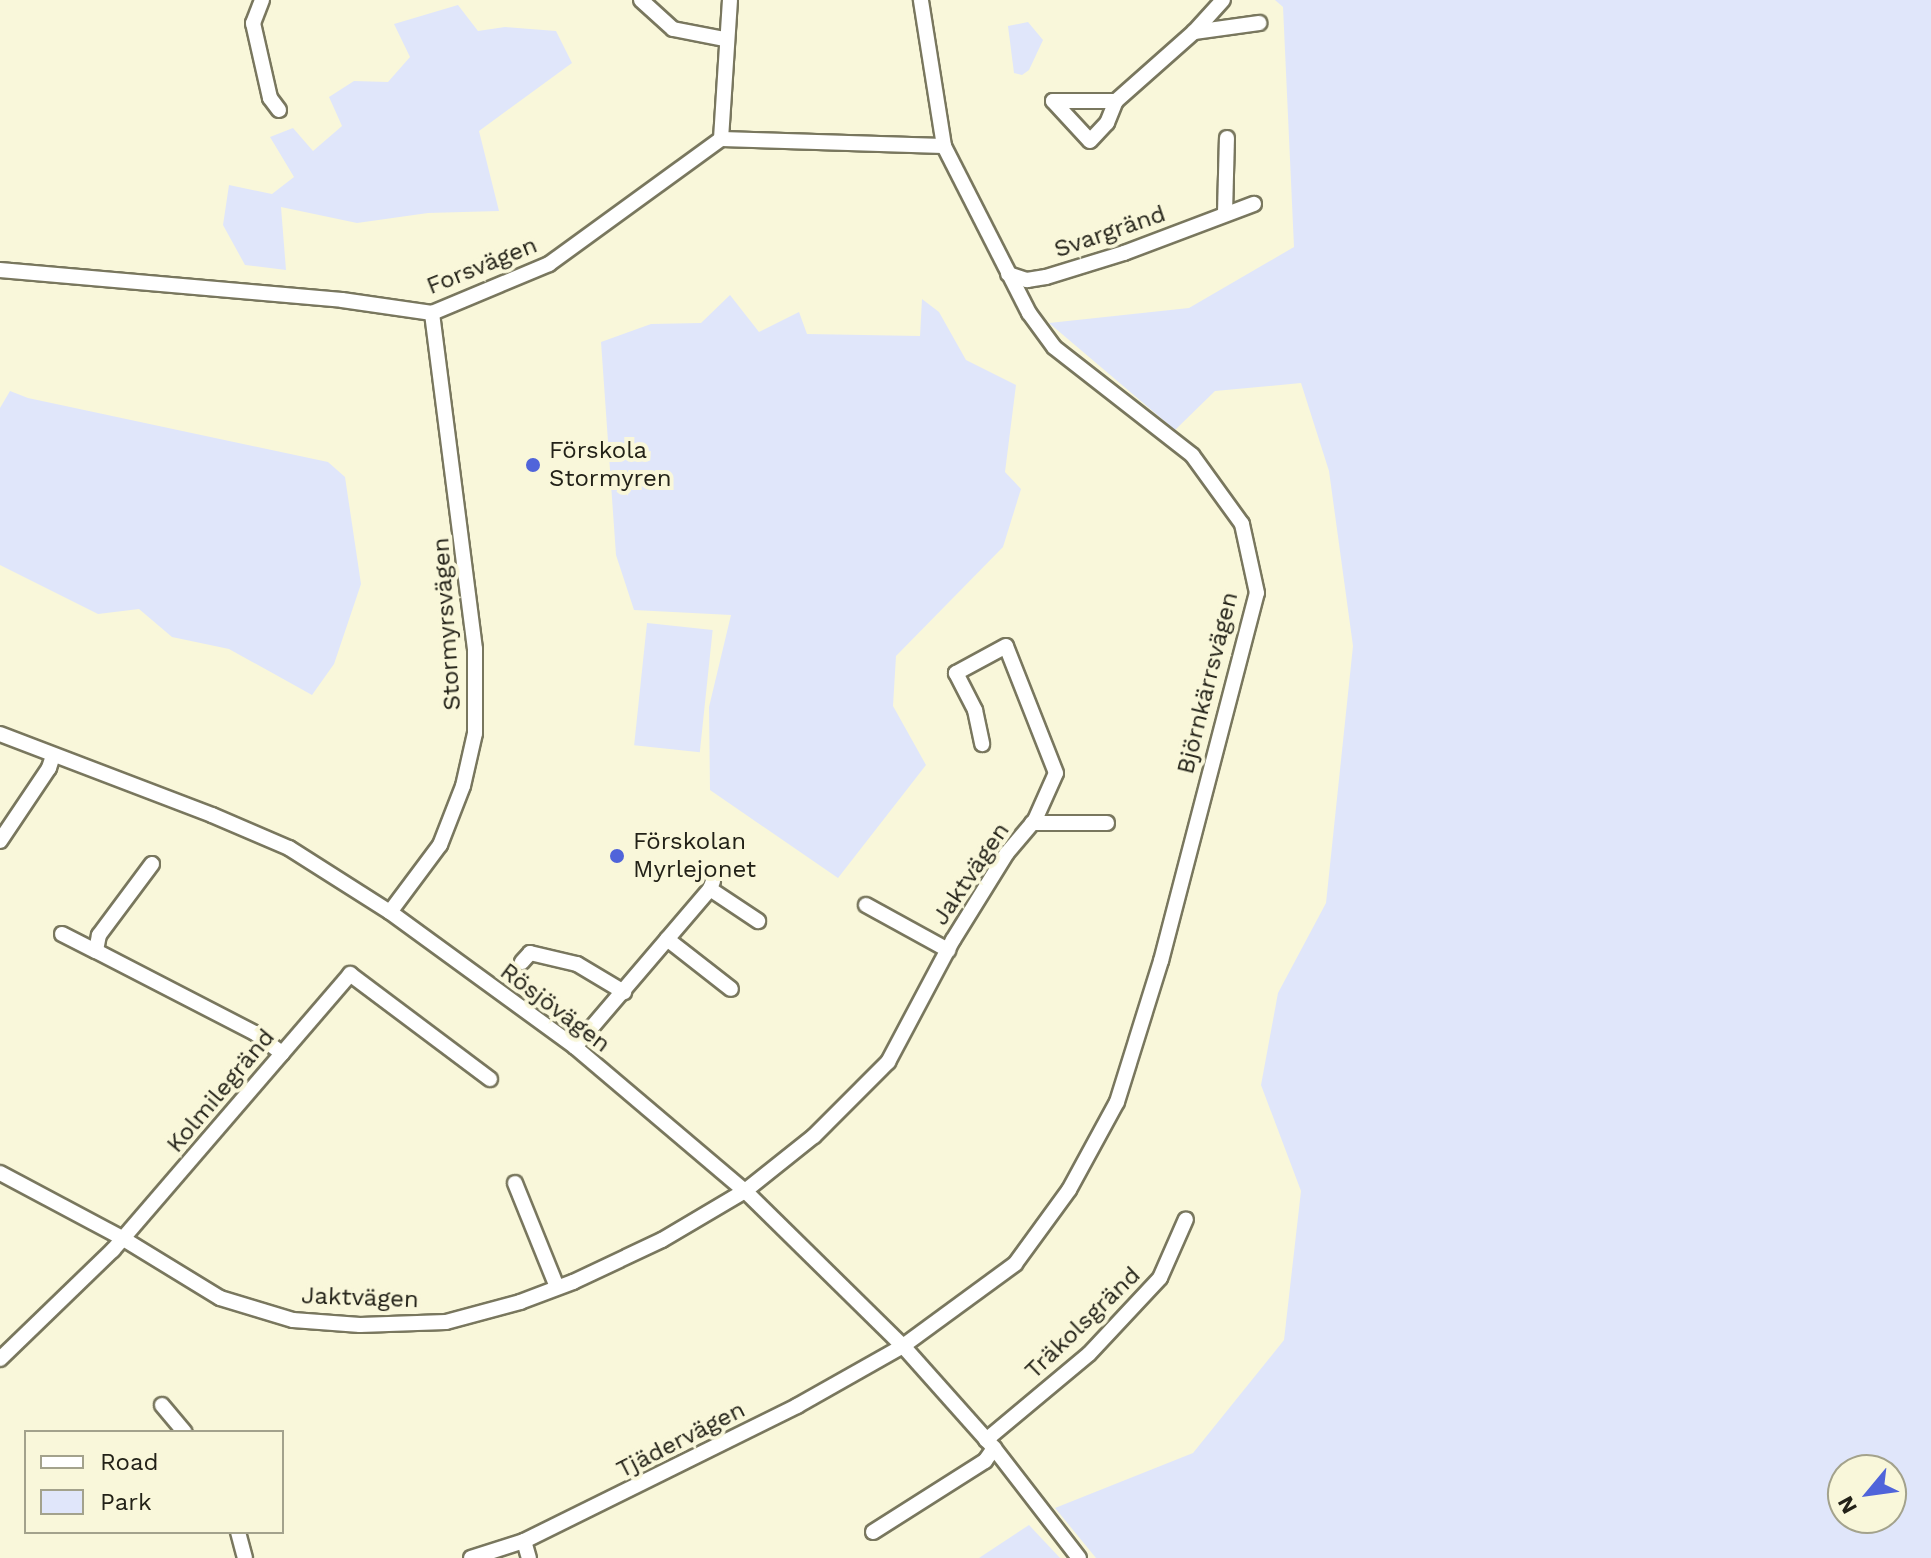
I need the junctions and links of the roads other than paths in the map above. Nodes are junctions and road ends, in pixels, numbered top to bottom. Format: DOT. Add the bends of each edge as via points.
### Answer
graph roads {
  1 [pos="262,0"];
  2 [pos="641,0"];
  3 [pos="730,0"];
  4 [pos="921,0"];
  5 [pos="1223,0"];
  6 [pos="1259,23"];
  7 [pos="1194,32"];
  8 [pos="725,39"];
  9 [pos="1116,101"];
  10 [pos="279,110"];
  11 [pos="1227,138"];
  12 [pos="721,139"];
  13 [pos="944,146"];
  14 [pos="1254,204"];
  15 [pos="1225,213"];
  16 [pos="0,270"];
  17 [pos="1008,274"];
  18 [pos="432,313"];
  19 [pos="0,734"];
  20 [pos="982,744"];
  21 [pos="53,756"];
  22 [pos="1032,823"];
  23 [pos="1107,823"];
  24 [pos="0,841"];
  25 [pos="152,864"];
  26 [pos="866,905"];
  27 [pos="390,912"];
  28 [pos="758,921"];
  29 [pos="62,934"];
  30 [pos="667,939"];
  31 [pos="948,950"];
  32 [pos="96,951"];
  33 [pos="522,962"];
  34 [pos="731,989"];
  35 [pos="624,992"];
  36 [pos="575,1047"];
  37 [pos="282,1053"];
  38 [pos="490,1079"];
  39 [pos="0,1173"];
  40 [pos="515,1183"];
  41 [pos="745,1191"];
  42 [pos="1186,1219"];
  43 [pos="122,1238"];
  44 [pos="557,1287"];
  45 [pos="903,1346"];
  46 [pos="0,1359"];
  47 [pos="162,1405"];
  48 [pos="183,1430"];
  49 [pos="990,1444"];
  50 [pos="873,1532"];
  51 [pos="239,1534"];
  52 [pos="524,1541"];
  53 [pos="245,1558"];
  54 [pos="471,1558"];
  55 [pos="529,1558"];
  56 [pos="1079,1558"];
  1 -- 10 [label="street" via="253,23 270,98"];
  2 -- 8 [label="street" via="673,29"];
  3 -- 8 [label="street"];
  4 -- 13 [label="street, Björnkärrsvägen"];
  5 -- 7 [label="street"];
  6 -- 7 [label="street"];
  7 -- 9 [label="street"];
  8 -- 12 [label="street"];
  11 -- 15 [label="street"];
  12 -- 13 [label="street"];
  12 -- 18 [label="street, Forsvägen" via="549,264"];
  13 -- 17 [label="street, Björnkärrsvägen"];
  14 -- 15 [label="street, Svargränd"];
  15 -- 17 [label="street, Svargränd" via="1072,270 1027,280"];
  16 -- 18 [label="street, Forsvägen" via="342,300"];
  17 -- 45 [label="street, Björnkärrsvägen" via="1054,347 1192,455 1242,524 1257,593 1161,961 1117,1102 1069,1190 1015,1264"];
  18 -- 27 [label="street, Stormyrsvägen" via="475,649 475,733 463,786 440,845"];
  19 -- 21 [label="street, Rösjövägen"];
  20 -- 22 [label="street, Jaktvägen" via="975,710 956,673 1006,646 1056,773"];
  21 -- 24 [label="street"];
  21 -- 27 [label="street, Rösjövägen" via="289,848"];
  22 -- 23 [label="street, Jaktvägen"];
  22 -- 31 [label="street, Jaktvägen" via="1007,853"];
  25 -- 32 [label="street" via="99,935"];
  26 -- 31 [label="street, Jaktvägen"];
  27 -- 36 [label="street, Rösjövägen"];
  28 -- 30 [label="street" via="711,885"];
  29 -- 32 [label="street"];
  30 -- 34 [label="street"];
  30 -- 35 [label="street"];
  31 -- 41 [label="street, Jaktvägen" via="888,1062 814,1136"];
  32 -- 37 [label="street" via="255,1033"];
  33 -- 35 [label="street" via="530,953 577,964"];
  35 -- 36 [label="street"];
  36 -- 41 [label="street, Rösjövägen"];
  37 -- 38 [label="street, Kolmilegränd" via="350,974"];
  37 -- 43 [label="street, Kolmilegränd"];
  39 -- 43 [label="street, Jaktvägen"];
  40 -- 44 [label="street"];
  41 -- 44 [label="street, Jaktvägen" via="662,1240"];
  41 -- 45 [label="street, Rösjövägen"];
  42 -- 49 [label="street, Träkolsgränd" via="1160,1278 1089,1354"];
  43 -- 44 [label="street, Jaktvägen" via="220,1298 293,1320 360,1325 446,1322"];
  43 -- 46 [label="street, Kolmilegränd"];
  45 -- 49 [label="street, Rösjövägen"];
  45 -- 52 [label="street, Tjädervägen" via="784,1413"];
  47 -- 48 [label="street"];
  49 -- 50 [label="street" via="985,1461"];
  49 -- 56 [label="street, Rösjövägen"];
  51 -- 53 [label="street"];
  52 -- 54 [label="street, Tjädervägen"];
  52 -- 55 [label="street"];
}
